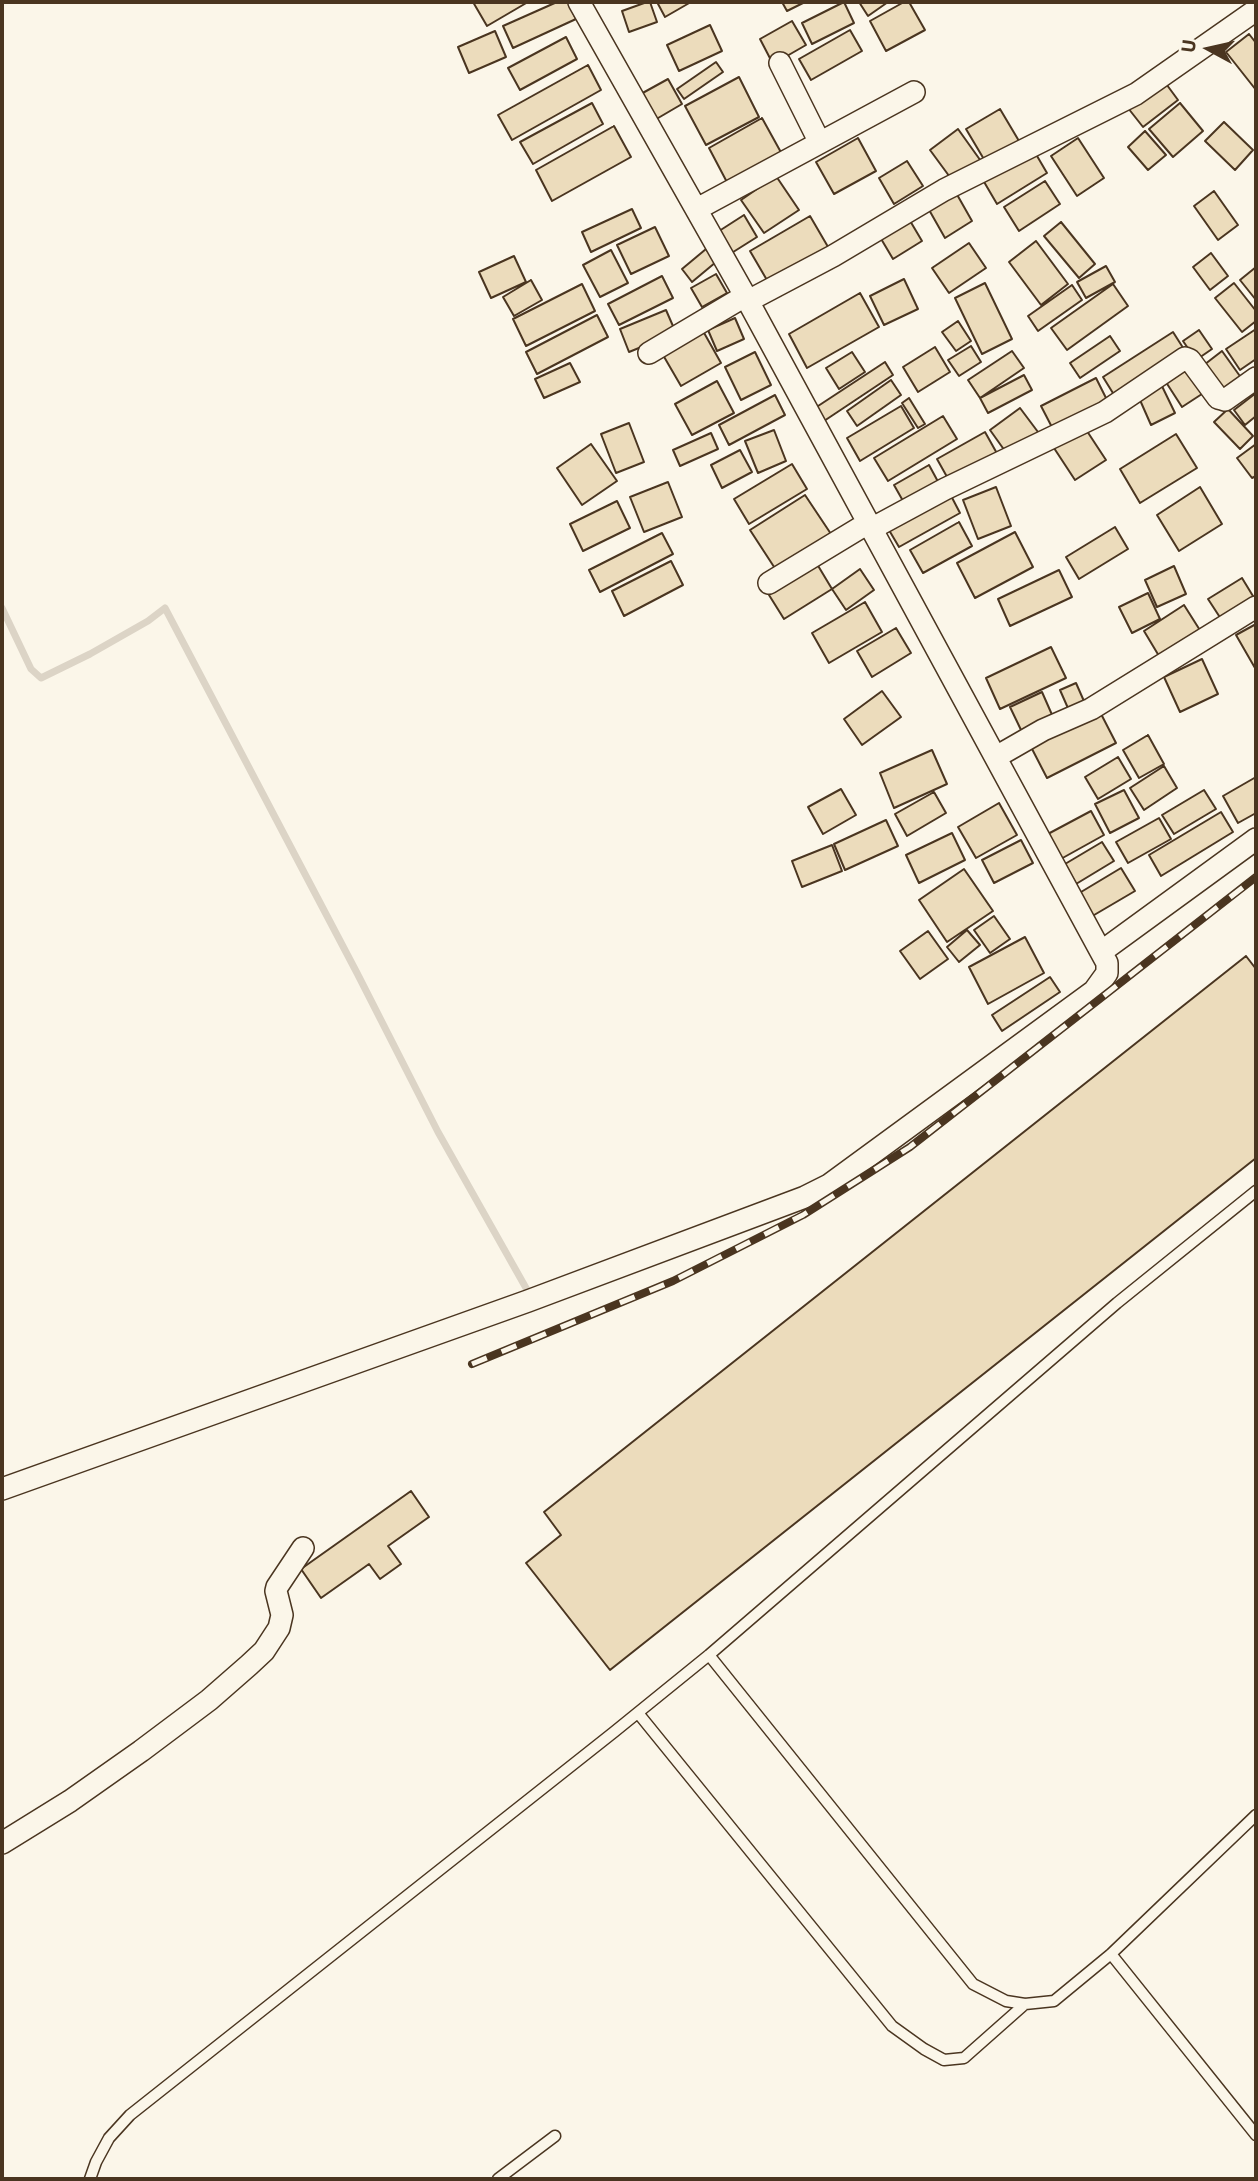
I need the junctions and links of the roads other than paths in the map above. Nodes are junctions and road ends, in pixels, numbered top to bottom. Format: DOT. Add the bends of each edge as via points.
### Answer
graph roads {
  1 [pos="579,2"];
  2 [pos="1256,10"];
  3 [pos="780,63"];
  4 [pos="914,92"];
  5 [pos="819,142"];
  6 [pos="697,209"];
  7 [pos="746,298"];
  8 [pos="649,353"];
  9 [pos="1256,378"];
  10 [pos="870,526"];
  11 [pos="769,583"];
  12 [pos="1256,607"];
  13 [pos="996,757"];
  14 [pos="1256,839"];
  15 [pos="1101,951"];
  16 [pos="1256,1191"];
  17 [pos="2,1489"];
  18 [pos="303,1548"];
  19 [pos="709,1655"];
  20 [pos="638,1713"];
  21 [pos="1256,1815"];
  22 [pos="2,1843"];
  23 [pos="1111,1954"];
  24 [pos="1025,2004"];
  25 [pos="1256,2135"];
  26 [pos="555,2136"];
  27 [pos="90,2179"];
  28 [pos="498,2179"];
  1 -- 6 [label="street"];
  2 -- 7 [label="street" via="1136,94 944,190 833,256"];
  3 -- 5 [label="street"];
  4 -- 5 [label="street"];
  5 -- 6 [label="street"];
  6 -- 7 [label="street"];
  7 -- 8 [label="street"];
  7 -- 10 [label="street"];
  9 -- 10 [label="street" via="1222,400 1185,358 1105,412"];
  10 -- 11 [label="street"];
  10 -- 13 [label="street"];
  12 -- 13 [label="street" via="1091,709"];
  13 -- 15 [label="street"];
  14 -- 15 [label="street"];
  15 -- 17 [label="street" via="1107,973 1094,991 829,1185 528,1301"];
  16 -- 19 [label="lane" via="1117,1303"];
  18 -- 22 [label="street" via="277,1587 282,1622 264,1651 209,1700 70,1801"];
  19 -- 20 [label="lane"];
  19 -- 24 [label="lane" via="974,1984 1006,2001"];
  20 -- 24 [label="lane" via="892,2026 944,2060 964,2059"];
  20 -- 27 [label="lane" via="130,2115 110,2138"];
  21 -- 23 [label="lane"];
  23 -- 24 [label="lane" via="1054,2001"];
  23 -- 25 [label="lane"];
  26 -- 28 [label="lane"];
}
